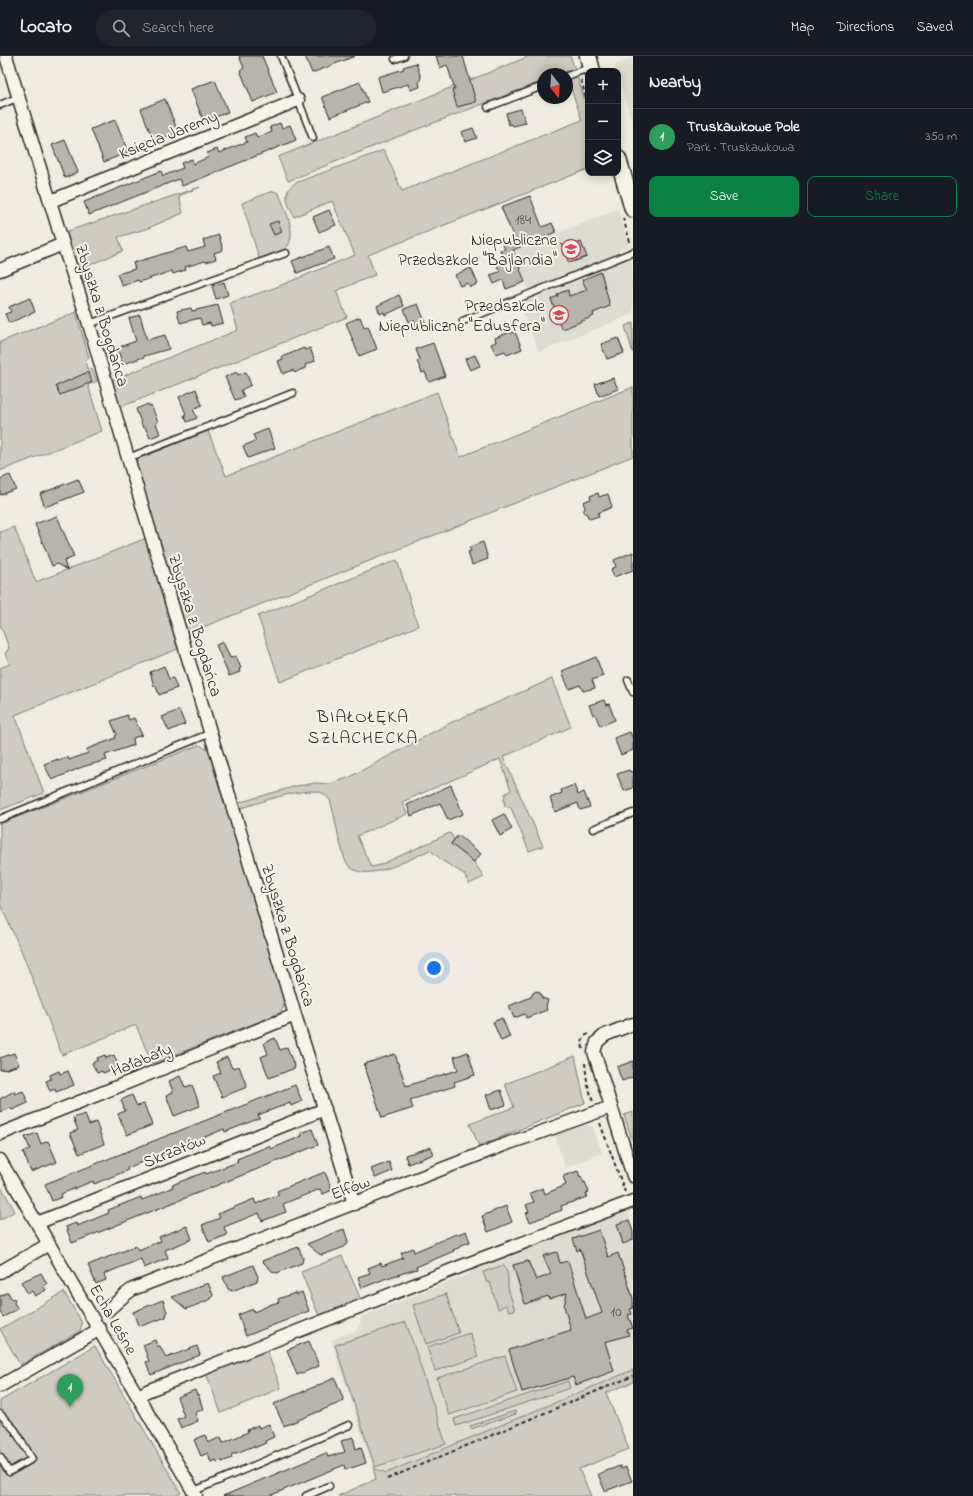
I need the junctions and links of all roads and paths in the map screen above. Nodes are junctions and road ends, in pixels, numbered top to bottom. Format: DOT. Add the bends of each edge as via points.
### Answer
graph roads {
  1 [pos="6,56"];
  2 [pos="281,56"];
  3 [pos="404,56"];
  4 [pos="395,59"];
  5 [pos="590,65"];
  6 [pos="573,73"];
  7 [pos="537,88"];
  8 [pos="19,97"];
  9 [pos="298,100"];
  10 [pos="0,105"];
  11 [pos="488,107"];
  12 [pos="313,138"];
  13 [pos="621,169"];
  14 [pos="50,201"];
  15 [pos="633,209"];
  16 [pos="63,244"];
  17 [pos="633,252"];
  18 [pos="286,253"];
  19 [pos="0,270"];
  20 [pos="462,321"];
  21 [pos="89,324"];
  22 [pos="293,393"];
  23 [pos="128,458"];
  24 [pos="628,680"];
  25 [pos="633,692"];
  26 [pos="211,733"];
  27 [pos="633,813"];
  28 [pos="0,819"];
  29 [pos="593,829"];
  30 [pos="295,1015"];
  31 [pos="633,1024"];
  32 [pos="611,1107"];
  33 [pos="325,1109"];
  34 [pos="0,1134"];
  35 [pos="0,1160"];
  36 [pos="633,1176"];
  37 [pos="633,1200"];
  38 [pos="354,1204"];
  39 [pos="37,1223"];
  40 [pos="49,1244"];
  41 [pos="0,1272"];
  42 [pos="108,1310"];
  43 [pos="100,1329"];
  44 [pos="633,1376"];
  45 [pos="0,1386"];
  46 [pos="139,1396"];
  47 [pos="0,1414"];
  48 [pos="349,1426"];
  49 [pos="0,1457"];
  50 [pos="387,1479"];
  51 [pos="329,1486"];
  52 [pos="195,1494"];
  53 [pos="309,1496"];
  1 -- 8 [label="street, Zbyszka z Bogdańca"];
  2 -- 9 [label="lane"];
  3 -- 4 [label="lane"];
  5 -- 6 [label="lane"];
  7 -- 11 [label="lane"];
  8 -- 10 [label="lane"];
  8 -- 14 [label="street, Zbyszka z Bogdańca"];
  9 -- 12 [label="lane"];
  9 -- 14 [label="street, Księcia Jaremy"];
  13 -- 15 [label="street"];
  14 -- 16 [label="street, Zbyszka z Bogdańca"];
  16 -- 19 [label="street"];
  16 -- 21 [label="street, Zbyszka z Bogdańca"];
  17 -- 20 [label="lane"];
  18 -- 21 [label="lane"];
  21 -- 23 [label="street, Zbyszka z Bogdańca"];
  22 -- 23 [label="lane"];
  23 -- 26 [label="street, Zbyszka z Bogdańca"];
  24 -- 25 [label="lane"];
  26 -- 28 [label="lane"];
  26 -- 30 [label="street, Zbyszka z Bogdańca"];
  27 -- 29 [label="lane"];
  30 -- 33 [label="street, Zbyszka z Bogdańca"];
  30 -- 34 [label="street, Hałabały"];
  31 -- 32 [label="street" via="605,1035 597,1042 594,1052"];
  32 -- 36 [label="street"];
  32 -- 38 [label="street, Elfów" via="509,1143"];
  33 -- 38 [label="street, Zbyszka z Bogdańca"];
  33 -- 39 [label="street, Skrzatów"];
  35 -- 39 [label="street, Echa Leśne"];
  37 -- 46 [label="street"];
  38 -- 42 [label="street, Elfów" via="133,1289"];
  39 -- 40 [label="street, Echa Leśne"];
  40 -- 41 [label="street"];
  40 -- 43 [label="street, Echa Leśne"];
  43 -- 45 [label="street"];
  43 -- 46 [label="street, Echa Leśne"];
  44 -- 50 [label="path"];
  46 -- 52 [label="street, Echa Leśne"];
  47 -- 49 [label="lane" via="15,1430 32,1459 9,1472"];
  48 -- 52 [label="lane"];
  51 -- 53 [label="lane"];
}
